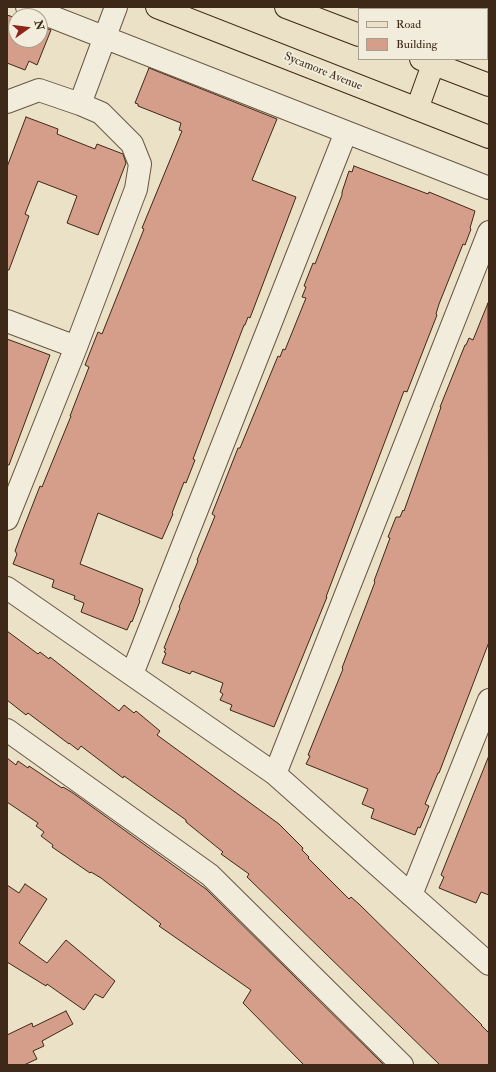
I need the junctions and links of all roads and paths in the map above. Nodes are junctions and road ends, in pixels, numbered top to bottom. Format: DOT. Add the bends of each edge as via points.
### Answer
graph roads {
  1 [pos="27,7"];
  2 [pos="116,7"];
  3 [pos="157,7"];
  4 [pos="286,7"];
  5 [pos="358,35"];
  6 [pos="104,37"];
  7 [pos="430,61"];
  8 [pos="489,85"];
  9 [pos="7,102"];
  10 [pos="80,104"];
  11 [pos="417,109"];
  12 [pos="346,132"];
  13 [pos="489,137"];
  14 [pos="489,188"];
  15 [pos="489,232"];
  16 [pos="7,321"];
  17 [pos="76,347"];
  18 [pos="7,519"];
  19 [pos="7,588"];
  20 [pos="132,674"];
  21 [pos="489,700"];
  22 [pos="7,730"];
  23 [pos="275,774"];
  24 [pos="411,895"];
  25 [pos="489,964"];
  26 [pos="402,1065"];
  1 -- 6 [label="lane"];
  2 -- 6 [label="lane"];
  3 -- 11 [label="main road, Sycamore Avenue"];
  4 -- 5 [label="main road"];
  6 -- 10 [label="lane"];
  6 -- 12 [label="lane"];
  7 -- 8 [label="main road"];
  7 -- 11 [label="main road"];
  9 -- 10 [label="lane" via="39,90"];
  10 -- 17 [label="lane" via="101,113 132,144 140,164 136,189"];
  11 -- 13 [label="main road, Sycamore Avenue"];
  12 -- 14 [label="lane"];
  12 -- 20 [label="lane"];
  15 -- 23 [label="lane"];
  16 -- 17 [label="lane"];
  17 -- 18 [label="lane"];
  19 -- 20 [label="lane"];
  20 -- 23 [label="lane"];
  21 -- 24 [label="lane"];
  22 -- 26 [label="lane" via="210,875"];
  23 -- 24 [label="lane"];
  24 -- 25 [label="lane"];
}
